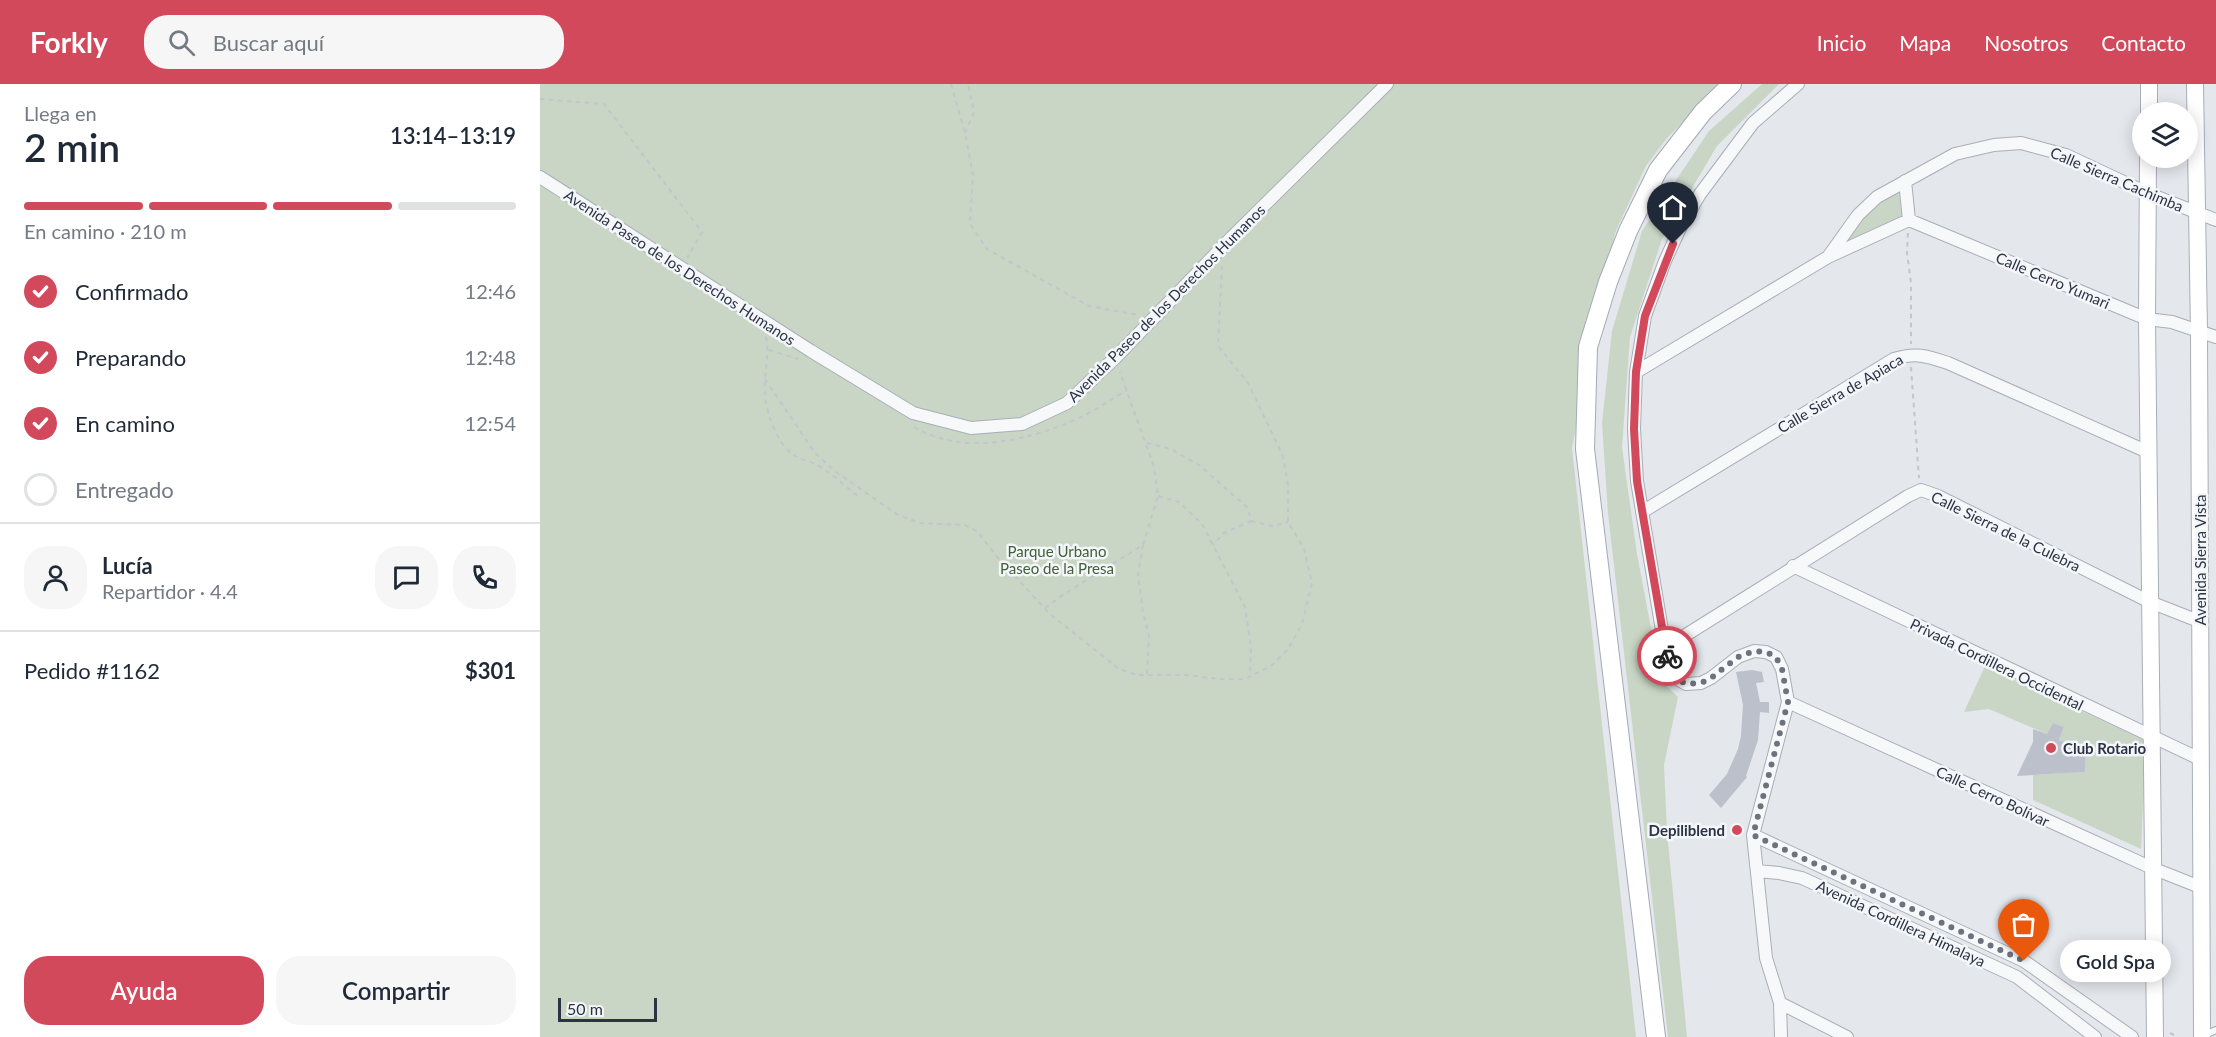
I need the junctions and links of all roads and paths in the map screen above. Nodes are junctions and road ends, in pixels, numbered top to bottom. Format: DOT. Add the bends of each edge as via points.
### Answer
graph roads {
  1 [pos="951,84"];
  2 [pos="968,84"];
  3 [pos="1732,84"];
  4 [pos="1798,84"];
  5 [pos="2149,84"];
  6 [pos="2195,84"];
  7 [pos="1383,86"];
  8 [pos="540,99"];
  9 [pos="2149,102"];
  10 [pos="965,133"];
  11 [pos="2148,168"];
  12 [pos="540,177"];
  13 [pos="1905,181"];
  14 [pos="2147,193"];
  15 [pos="2196,212"];
  16 [pos="1909,220"];
  17 [pos="2216,220"];
  18 [pos="1223,246"];
  19 [pos="1828,257"];
  20 [pos="682,268"];
  21 [pos="1153,318"];
  22 [pos="2146,319"];
  23 [pos="762,320"];
  24 [pos="2199,332"];
  25 [pos="2216,337"];
  26 [pos="1114,358"];
  27 [pos="1636,372"];
  28 [pos="765,379"];
  29 [pos="1147,443"];
  30 [pos="2148,452"];
  31 [pos="1158,496"];
  32 [pos="860,498"];
  33 [pos="1642,512"];
  34 [pos="1251,521"];
  35 [pos="1288,522"];
  36 [pos="1143,545"];
  37 [pos="1213,545"];
  38 [pos="1793,566"];
  39 [pos="2151,602"];
  40 [pos="1045,608"];
  41 [pos="2201,622"];
  42 [pos="1665,648"];
  43 [pos="1147,675"];
  44 [pos="1250,676"];
  45 [pos="1788,702"];
  46 [pos="2151,738"];
  47 [pos="2202,760"];
  48 [pos="1753,835"];
  49 [pos="1792,854"];
  50 [pos="2152,868"];
  51 [pos="1757,871"];
  52 [pos="1789,875"];
  53 [pos="2200,886"];
  54 [pos="1780,1003"];
  55 [pos="2206,1034"];
  56 [pos="1656,1037"];
  57 [pos="1781,1037"];
  58 [pos="1847,1037"];
  59 [pos="2095,1037"];
  60 [pos="2132,1037"];
  61 [pos="2155,1037"];
  1 -- 10 [label="path"];
  2 -- 10 [label="path" via="974,112"];
  3 -- 56 [label="main road" via="1703,112 1658,170 1628,231 1588,347 1585,449"];
  4 -- 27 [label="street" via="1753,123 1681,226 1645,316"];
  5 -- 9 [label="main road"];
  6 -- 15 [label="main road, Avenida Sierra Vista"];
  7 -- 18 [label="street, Avenida Paseo de los Derechos Humanos"];
  8 -- 20 [label="path" via="604,104 702,232"];
  10 -- 21 [label="path" via="973,175 970,224 987,249 1089,306"];
  11 -- 14 [label="main road"];
  12 -- 20 [label="street, Avenida Paseo de los Derechos Humanos"];
  13 -- 14 [label="street, Calle Sierra Cachimba" via="1955,154 2021,143 2066,155"];
  13 -- 16 [label="street"];
  13 -- 19 [label="street, Calle Sierra Cachimba" via="1858,214"];
  14 -- 15 [label="street, Calle Sierra Cachimba"];
  14 -- 22 [label="main road"];
  15 -- 17 [label="street, Calle Sierra Cachimba"];
  15 -- 24 [label="main road, Avenida Sierra Vista"];
  16 -- 19 [label="street, Calle Sierra Cachimba"];
  16 -- 22 [label="street, Calle Cerro Yumari"];
  18 -- 21 [label="street, Avenida Paseo de los Derechos Humanos"];
  18 -- 35 [label="path" via="1218,346 1248,383 1283,456"];
  19 -- 27 [label="street, Calle Sierra Cachimba"];
  20 -- 23 [label="street, Avenida Paseo de los Derechos Humanos"];
  21 -- 26 [label="street, Avenida Paseo de los Derechos Humanos"];
  22 -- 24 [label="street, Calle Cerro Yumari" via="2172,322"];
  22 -- 30 [label="main road"];
  23 -- 26 [label="street, Avenida Paseo de los Derechos Humanos" via="913,413 971,428 1022,424 1067,403"];
  23 -- 28 [label="path" via="769,350"];
  24 -- 25 [label="street, Calle Cerro Yumari"];
  24 -- 41 [label="main road, Avenida Sierra Vista"];
  26 -- 29 [label="path"];
  27 -- 33 [label="street" via="1634,429"];
  28 -- 32 [label="path" via="770,420 783,444 795,456 817,464"];
  28 -- 40 [label="path" via="815,453 836,472 898,515 920,523 965,525 977,531"];
  29 -- 31 [label="path"];
  29 -- 34 [label="path" via="1171,449 1200,465 1248,508"];
  30 -- 33 [label="street, Calle Sierra de Apiaca" via="1948,363 1911,353 1894,358"];
  30 -- 39 [label="main road"];
  31 -- 36 [label="path"];
  31 -- 37 [label="path" via="1179,502 1202,524"];
  33 -- 42 [label="street"];
  34 -- 35 [label="path" via="1272,526"];
  34 -- 37 [label="path" via="1224,533"];
  35 -- 44 [label="path" via="1304,549 1312,583 1302,624 1288,649 1271,666"];
  36 -- 40 [label="path"];
  36 -- 43 [label="path" via="1138,575 1149,636"];
  37 -- 44 [label="path" via="1245,607 1251,647"];
  38 -- 39 [label="street, Calle Sierra de la Culebra" via="1921,490"];
  38 -- 42 [label="street, Calle Sierra de la Culebra"];
  38 -- 46 [label="street, Privada Cordillera Occidental"];
  39 -- 41 [label="street, Calle Sierra de la Culebra"];
  39 -- 46 [label="main road"];
  40 -- 43 [label="path" via="1119,669"];
  41 -- 47 [label="main road, Avenida Sierra Vista"];
  42 -- 45 [label="street" via="1674,677 1686,684 1711,678 1738,657 1754,651 1766,652 1776,657 1782,669"];
  43 -- 44 [label="path" via="1221,680"];
  45 -- 48 [label="street"];
  45 -- 50 [label="street, Calle Cerro Bolívar"];
  46 -- 47 [label="street, Privada Cordillera Occidental"];
  46 -- 50 [label="main road"];
  47 -- 53 [label="main road, Avenida Sierra Vista"];
  48 -- 49 [label="street, Avenida Cordillera Himalaya"];
  48 -- 51 [label="street"];
  49 -- 52 [label="street" via="1797,863"];
  49 -- 60 [label="street, Avenida Cordillera Himalaya" via="2024,961"];
  50 -- 53 [label="street, Calle Cerro Bolívar"];
  50 -- 61 [label="main road"];
  51 -- 52 [label="street, Avenida Cordillera Himalaya"];
  51 -- 54 [label="street" via="1766,958"];
  52 -- 59 [label="street, Avenida Cordillera Himalaya" via="2018,977"];
  53 -- 55 [label="main road, Avenida Sierra Vista"];
  54 -- 57 [label="street"];
  54 -- 58 [label="street"];
}
